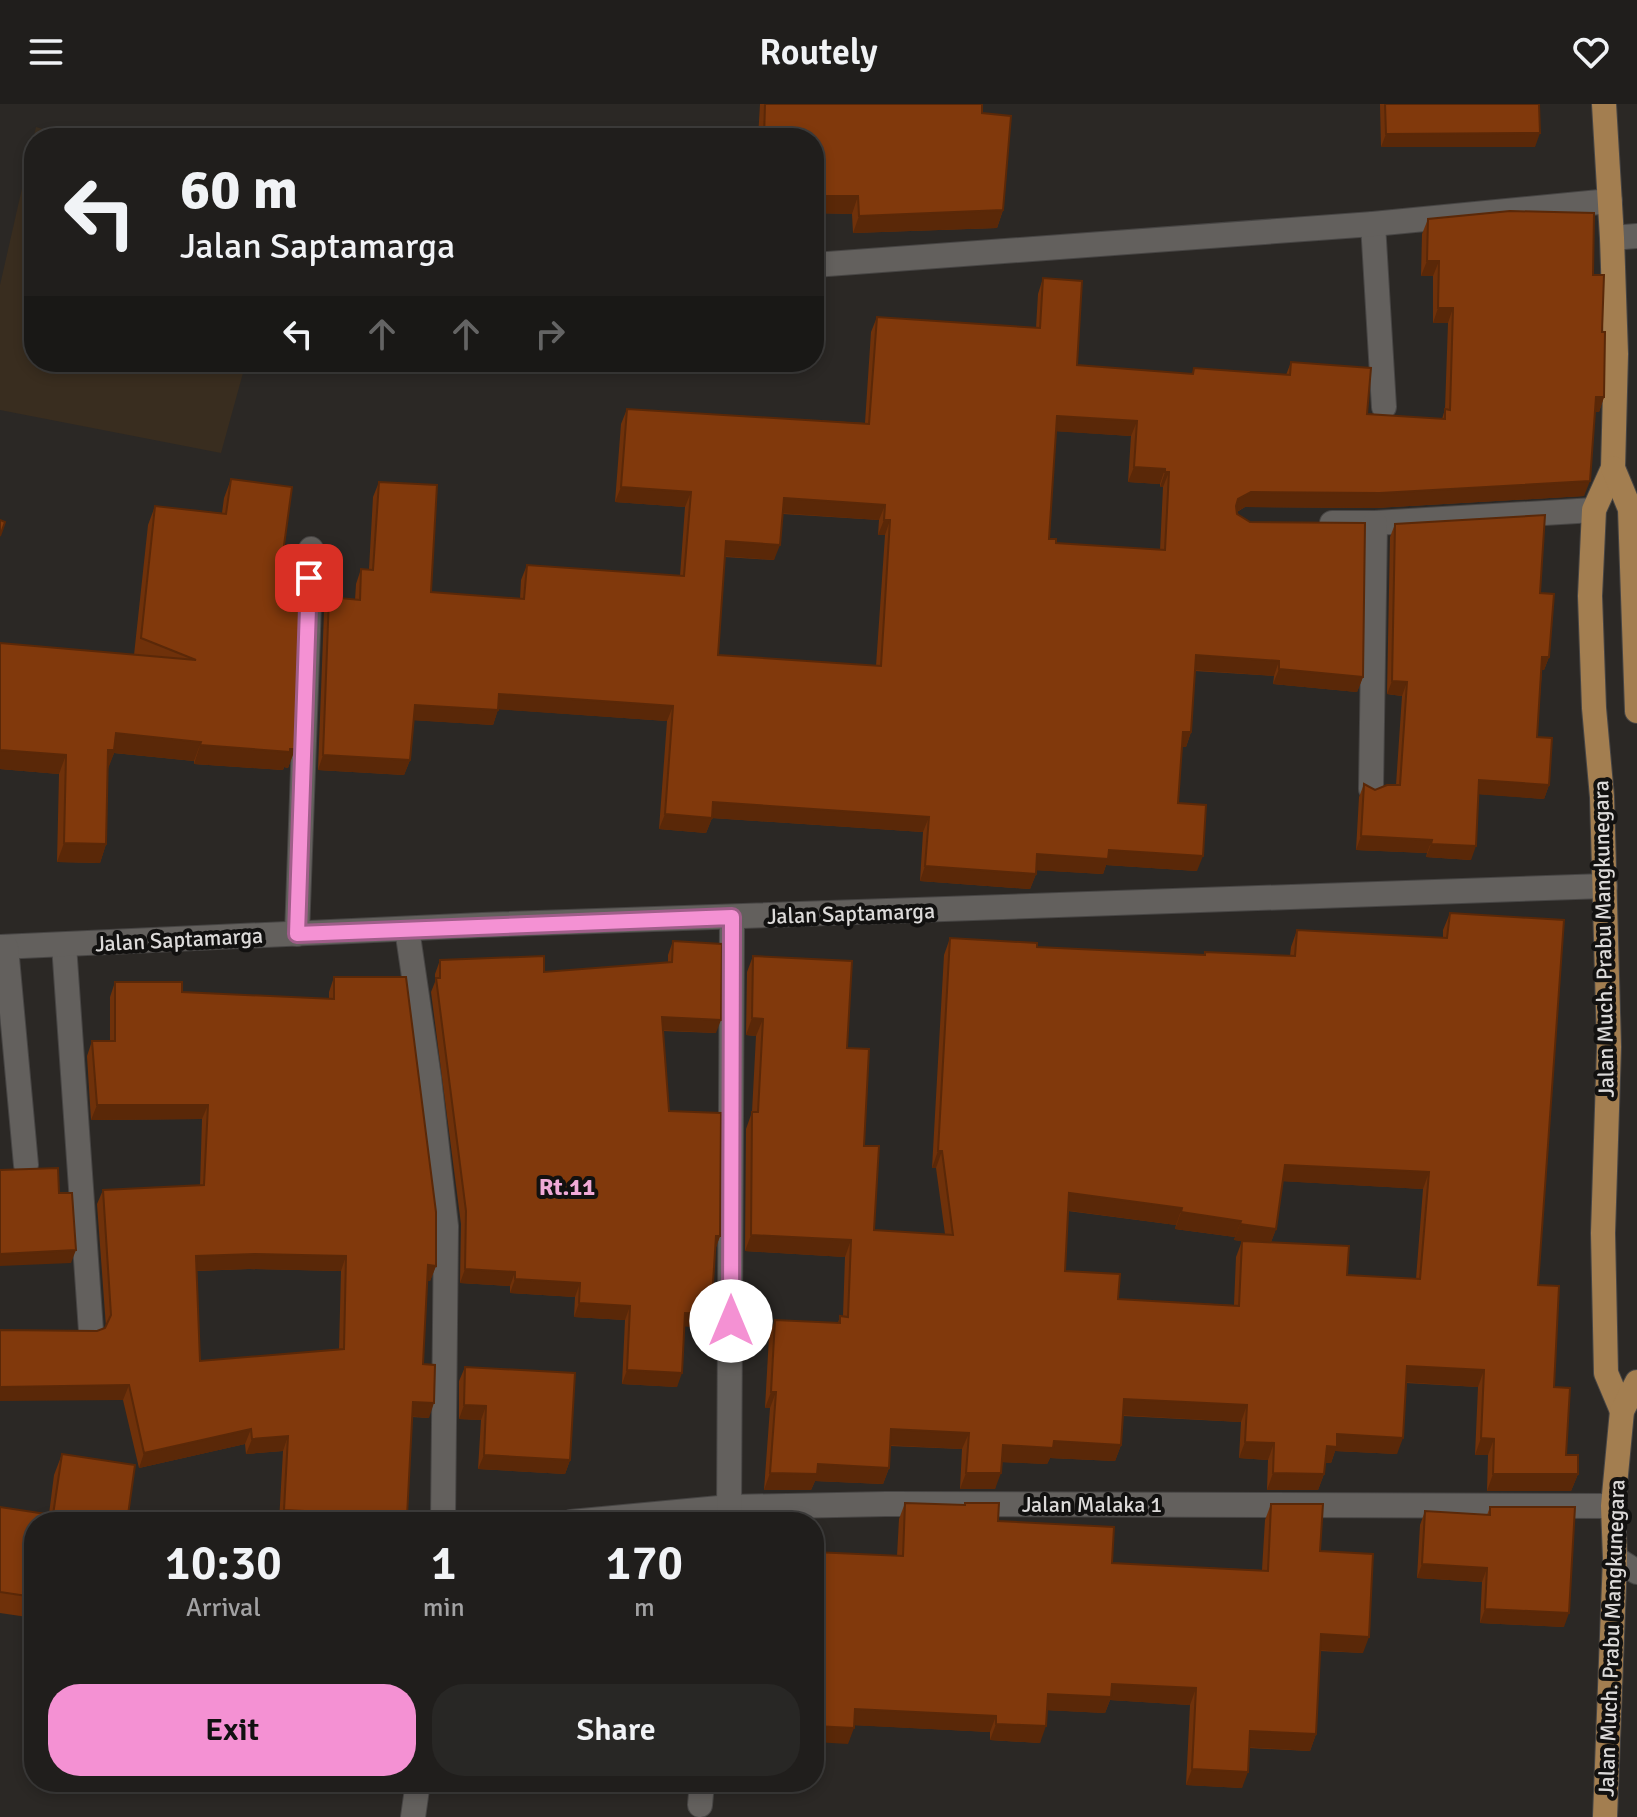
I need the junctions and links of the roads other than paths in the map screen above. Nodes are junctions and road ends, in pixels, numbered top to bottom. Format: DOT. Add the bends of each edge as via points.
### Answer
graph roads {
  1 [pos="1604,104"];
  2 [pos="1610,201"];
  3 [pos="1373,224"];
  4 [pos="1637,236"];
  5 [pos="1612,238"];
  6 [pos="824,264"];
  7 [pos="1384,407"];
  8 [pos="1613,468"];
  9 [pos="1594,510"];
  10 [pos="1303,523"];
  11 [pos="1375,523"];
  12 [pos="311,549"];
  13 [pos="1635,560"];
  14 [pos="1637,711"];
  15 [pos="1371,789"];
  16 [pos="1605,886"];
  17 [pos="732,917"];
  18 [pos="407,929"];
  19 [pos="297,934"];
  20 [pos="64,945"];
  21 [pos="3,947"];
  22 [pos="26,1165"];
  23 [pos="91,1331"];
  24 [pos="1637,1382"];
  25 [pos="1622,1411"];
  26 [pos="1613,1506"];
  27 [pos="443,1512"];
  28 [pos="730,1512"];
  29 [pos="761,1512"];
  30 [pos="1615,1558"];
  31 [pos="1637,1572"];
  32 [pos="417,1792"];
  33 [pos="413,1817"];
  34 [pos="1605,1817"];
  1 -- 2 [label="main road, Jalan Much. Prabu Mangkunegara"];
  2 -- 3 [label="street"];
  2 -- 5 [label="main road, Jalan Much. Prabu Mangkunegara"];
  3 -- 6 [label="street"];
  3 -- 7 [label="street"];
  4 -- 5 [label="street"];
  5 -- 8 [label="main road, Jalan Much. Prabu Mangkunegara"];
  8 -- 9 [label="main road, Jalan Much. Prabu Mangkunegara"];
  8 -- 13 [label="main road, Jalan Much. Prabu Mangkunegara" via="1630,509"];
  9 -- 11 [label="street"];
  9 -- 16 [label="main road, Jalan Much. Prabu Mangkunegara" via="1590,596"];
  10 -- 11 [label="street"];
  11 -- 15 [label="street"];
  12 -- 19 [label="street"];
  13 -- 14 [label="main road, Jalan Much. Prabu Mangkunegara"];
  16 -- 17 [label="street, Jalan Saptamarga"];
  16 -- 25 [label="main road, Jalan Much. Prabu Mangkunegara" via="1605,1347 1606,1373"];
  17 -- 18 [label="street, Jalan Saptamarga"];
  17 -- 28 [label="street"];
  18 -- 19 [label="street, Jalan Saptamarga"];
  18 -- 27 [label="street" via="446,1226"];
  19 -- 20 [label="street, Jalan Saptamarga"];
  20 -- 21 [label="street, Jalan Saptamarga"];
  20 -- 23 [label="street"];
  21 -- 22 [label="street"];
  24 -- 25 [label="main road, Jalan Much. Prabu Mangkunegara"];
  25 -- 26 [label="main road, Jalan Much. Prabu Mangkunegara"];
  26 -- 29 [label="street, Jalan Malaka 1" via="886,1504"];
  26 -- 30 [label="main road, Jalan Much. Prabu Mangkunegara"];
  30 -- 31 [label="street"];
  30 -- 34 [label="main road, Jalan Much. Prabu Mangkunegara"];
  32 -- 33 [label="street"];
}
